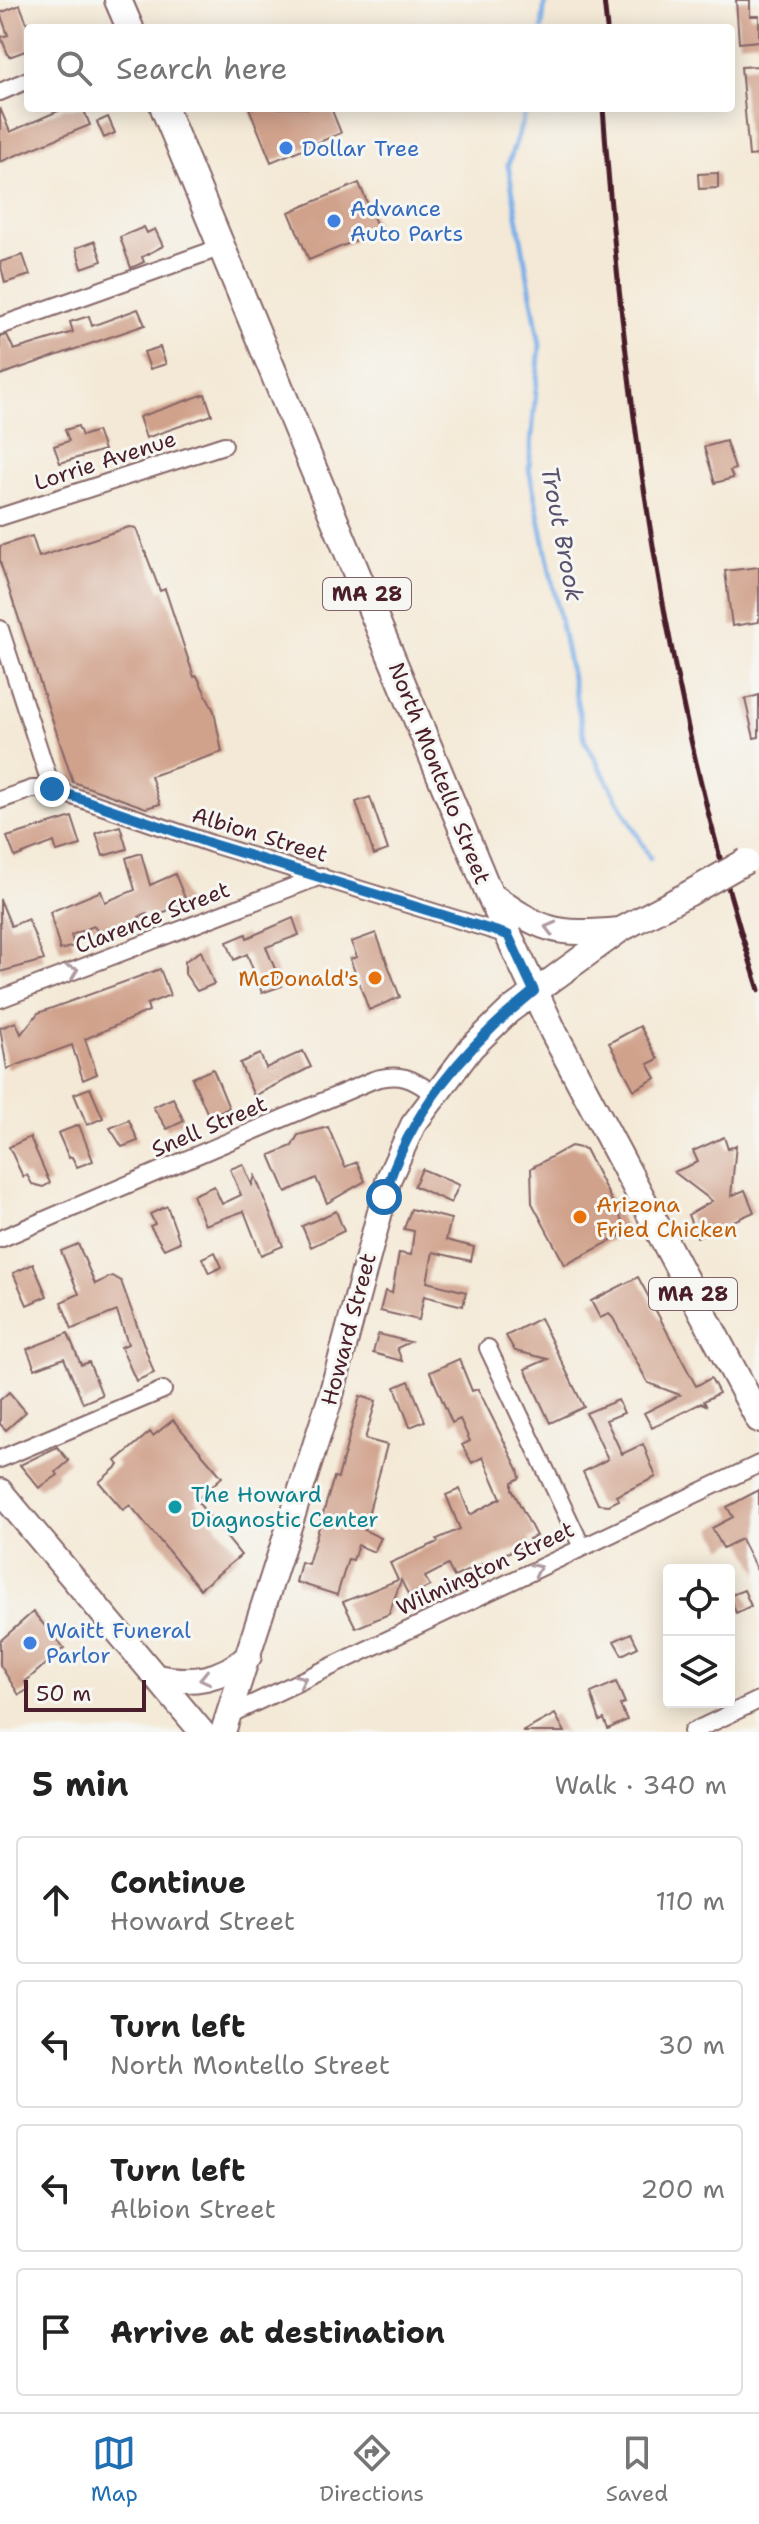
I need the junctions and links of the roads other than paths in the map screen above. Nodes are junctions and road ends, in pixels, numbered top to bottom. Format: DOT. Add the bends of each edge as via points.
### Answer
graph roads {
  1 [pos="118,0"];
  2 [pos="128,24"];
  3 [pos="24,82"];
  4 [pos="0,92"];
  5 [pos="166,112"];
  6 [pos="222,247"];
  7 [pos="0,326"];
  8 [pos="224,445"];
  9 [pos="0,517"];
  10 [pos="0,629"];
  11 [pos="52,789"];
  12 [pos="0,800"];
  13 [pos="755,856"];
  14 [pos="321,876"];
  15 [pos="489,893"];
  16 [pos="620,930"];
  17 [pos="508,935"];
  18 [pos="534,991"];
  19 [pos="0,999"];
  20 [pos="434,1094"];
  21 [pos="0,1239"];
  22 [pos="488,1348"];
  23 [pos="163,1390"];
  24 [pos="759,1419"];
  25 [pos="0,1459"];
  26 [pos="759,1464"];
  27 [pos="0,1491"];
  28 [pos="582,1547"];
  29 [pos="249,1656"];
  30 [pos="157,1677"];
  31 [pos="759,1700"];
  32 [pos="227,1723"];
  33 [pos="202,1732"];
  34 [pos="692,1732"];
  1 -- 2 [label="main road"];
  3 -- 4 [label="street"];
  5 -- 6 [label="main road, North Montello Street / MA 28"];
  6 -- 7 [label="street"];
  6 -- 15 [label="main road, North Montello Street / MA 28"];
  8 -- 9 [label="street, Lorrie Avenue"];
  10 -- 11 [label="street"];
  11 -- 12 [label="street, Albion Street" via="32,789"];
  11 -- 14 [label="street, Albion Street"];
  13 -- 16 [label="main road, Howard Street, bridge"];
  14 -- 17 [label="street, Albion Street"];
  19 -- 14 [label="street, Clarence Street, one-way"];
  16 -- 15 [label="main road, one-way" via="556,932 530,923"];
  15 -- 17 [label="main road, North Montello Street / MA 28"];
  16 -- 18 [label="main road, Howard Street"];
  17 -- 18 [label="main road, North Montello Street / MA 28"];
  18 -- 20 [label="main road, Howard Street" via="471,1048"];
  18 -- 24 [label="main road, North Montello Street / MA 28"];
  20 -- 21 [label="street, Snell Street" via="410,1077 373,1080"];
  20 -- 29 [label="main road, Howard Street" via="403,1142 389,1178 330,1399"];
  22 -- 28 [label="street"];
  23 -- 25 [label="street"];
  26 -- 28 [label="street, Wilmington Street"];
  27 -- 30 [label="main road"];
  32 -- 28 [label="street, Wilmington Street, one-way"];
  29 -- 30 [label="main road, one-way" via="213,1677 181,1682"];
  29 -- 32 [label="main road, Howard Street"];
  30 -- 33 [label="main road"];
  31 -- 34 [label="street"];
}
